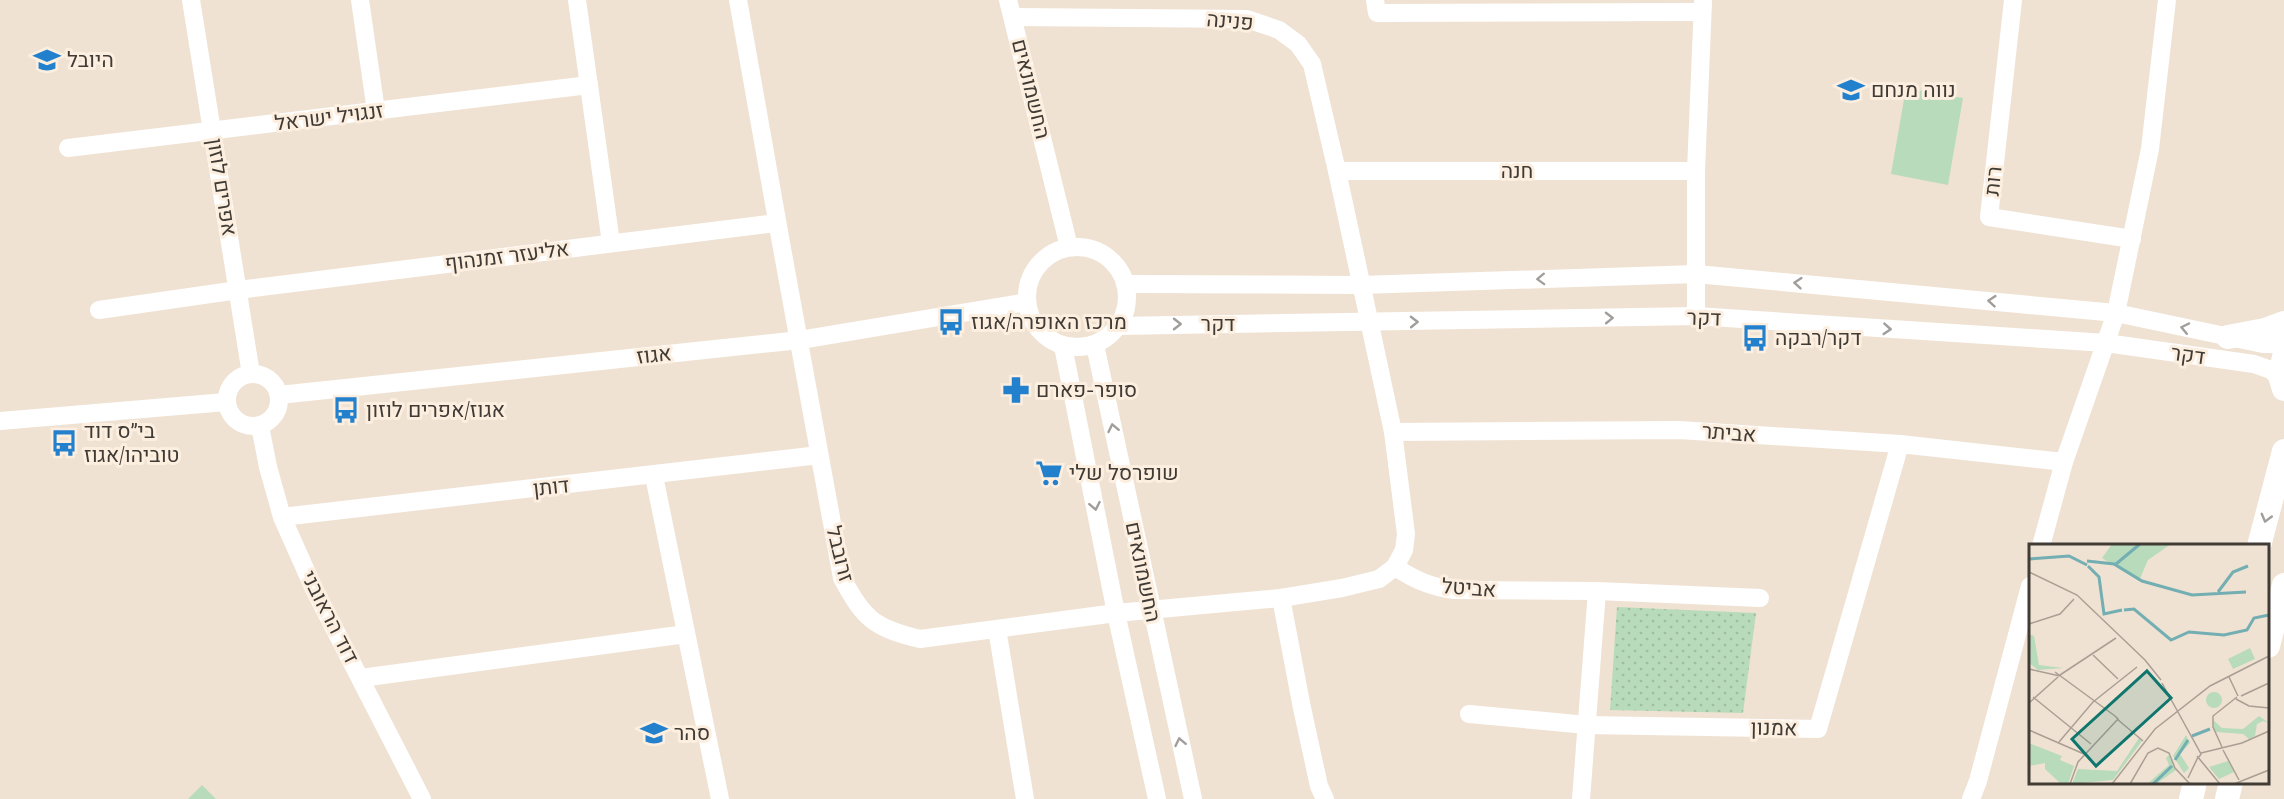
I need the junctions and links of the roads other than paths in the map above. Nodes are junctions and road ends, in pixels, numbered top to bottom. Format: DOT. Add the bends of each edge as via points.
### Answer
graph roads {
  1 [pos="191,0"];
  2 [pos="360,0"];
  3 [pos="577,0"];
  4 [pos="738,0"];
  5 [pos="2013,0"];
  6 [pos="2167,0"];
  7 [pos="1542,6"];
  8 [pos="1703,6"];
  9 [pos="1376,7"];
  10 [pos="1011,8"];
  11 [pos="589,86"];
  12 [pos="376,111"];
  13 [pos="214,131"];
  14 [pos="68,148"];
  15 [pos="1337,171"];
  16 [pos="1696,171"];
  17 [pos="776,223"];
  18 [pos="2132,239"];
  19 [pos="612,243"];
  20 [pos="1069,248"];
  21 [pos="1696,274"];
  22 [pos="1125,284"];
  23 [pos="1361,285"];
  24 [pos="238,290"];
  25 [pos="1027,302"];
  26 [pos="99,310"];
  27 [pos="2116,313"];
  28 [pos="1696,316"];
  29 [pos="1369,323"];
  30 [pos="2284,323"];
  31 [pos="1118,326"];
  32 [pos="2228,337"];
  33 [pos="800,340"];
  34 [pos="2106,343"];
  35 [pos="2284,344"];
  36 [pos="1095,345"];
  37 [pos="1064,346"];
  38 [pos="251,374"];
  39 [pos="2283,376"];
  40 [pos="279,394"];
  41 [pos="226,402"];
  42 [pos="0,420"];
  43 [pos="260,426"];
  44 [pos="1393,432"];
  45 [pos="1900,444"];
  46 [pos="2284,451"];
  47 [pos="819,455"];
  48 [pos="2064,462"];
  49 [pos="654,476"];
  50 [pos="282,517"];
  51 [pos="2043,544"];
  52 [pos="2260,544"];
  53 [pos="1395,567"];
  54 [pos="2284,585"];
  55 [pos="1597,591"];
  56 [pos="2029,593"];
  57 [pos="1281,598"];
  58 [pos="1760,598"];
  59 [pos="1151,610"];
  60 [pos="1116,613"];
  61 [pos="997,629"];
  62 [pos="686,634"];
  63 [pos="2269,642"];
  64 [pos="361,678"];
  65 [pos="1469,714"];
  66 [pos="1587,725"];
  67 [pos="2195,784"];
  68 [pos="2231,784"];
  69 [pos="422,799"];
  70 [pos="720,799"];
  71 [pos="1025,799"];
  72 [pos="1157,799"];
  73 [pos="1193,799"];
  74 [pos="1324,799"];
  75 [pos="1581,799"];
  76 [pos="1971,799"];
  77 [pos="2191,799"];
  78 [pos="2226,799"];
  1 -- 13 [label="street, אפרים לוזון"];
  2 -- 12 [label="street"];
  3 -- 11 [label="street"];
  4 -- 17 [label="street, זרובבל"];
  5 -- 18 [label="street, רות" via="1989,218"];
  6 -- 18 [label="street" via="2150,149"];
  7 -- 8 [label="street"];
  7 -- 9 [label="street"];
  8 -- 16 [label="street"];
  10 -- 15 [label="street, פנינה" via="1247,19 1279,30 1298,44 1312,64"];
  10 -- 20 [label="street, החשמונאים"];
  11 -- 12 [label="street, זנגויל ישראל"];
  11 -- 19 [label="street"];
  12 -- 13 [label="street, זנגויל ישראל"];
  13 -- 14 [label="street, זנגויל ישראל"];
  13 -- 24 [label="street, אפרים לוזון"];
  15 -- 16 [label="street, חנה"];
  15 -- 23 [label="street, פנינה"];
  16 -- 21 [label="street"];
  17 -- 19 [label="street, אליעזר זמנהוף"];
  17 -- 33 [label="street, זרובבל"];
  18 -- 27 [label="street"];
  19 -- 24 [label="street, אליעזר זמנהוף"];
  20 -- 22 [label="street" via="1084,247 1104,256"];
  20 -- 25 [label="street" via="1057,251 1037,267 1027,290"];
  21 -- 23 [label="street, דקר, one-way"];
  27 -- 21 [label="street, דקר, one-way"];
  21 -- 28 [label="street"];
  22 -- 23 [label="street, דקר"];
  22 -- 31 [label="street" via="1125,313"];
  23 -- 29 [label="street, פנינה"];
  24 -- 26 [label="street, אליעזר זמנהוף"];
  24 -- 38 [label="street, אפרים לוזון"];
  25 -- 33 [label="street, אגוז"];
  25 -- 37 [label="street" via="1038,329"];
  32 -- 27 [label="street, דקר, one-way"];
  27 -- 34 [label="street"];
  29 -- 28 [label="street, דקר, one-way"];
  28 -- 34 [label="street, דקר, one-way"];
  31 -- 29 [label="street, דקר, one-way"];
  29 -- 44 [label="street, פנינה"];
  30 -- 32 [label="main road"];
  31 -- 36 [label="street"];
  32 -- 35 [label="street, דקר"];
  33 -- 40 [label="street, אגוז"];
  33 -- 47 [label="street, זרובבל"];
  34 -- 39 [label="street, דקר" via="2254,364"];
  34 -- 48 [label="street"];
  36 -- 37 [label="street"];
  59 -- 36 [label="street, החשמונאים, one-way"];
  37 -- 60 [label="street, החשמונאים, one-way"];
  38 -- 40 [label="street" via="269,379"];
  38 -- 41 [label="street" via="235,381"];
  40 -- 43 [label="street" via="278,410"];
  41 -- 42 [label="street"];
  41 -- 43 [label="street" via="238,422"];
  43 -- 50 [label="street, דוד הראובני"];
  44 -- 45 [label="street, אביתר" via="1679,430"];
  44 -- 53 [label="street, פנינה" via="1406,534 1404,550"];
  45 -- 48 [label="street, אביתר"];
  45 -- 66 [label="street, אמנון" via="1818,729"];
  46 -- 52 [label="main road, one-way"];
  47 -- 49 [label="street, דותן"];
  47 -- 61 [label="street, זרובבל" via="842,578 855,603 872,621 891,632 920,639"];
  48 -- 51 [label="street"];
  49 -- 50 [label="street, דותן"];
  49 -- 62 [label="street"];
  50 -- 64 [label="street, דוד הראובני"];
  53 -- 55 [label="street, אביטל" via="1415,580 1454,590"];
  53 -- 57 [label="street" via="1379,579"];
  54 -- 63 [label="main road"];
  55 -- 58 [label="street, אביטל"];
  55 -- 66 [label="street"];
  56 -- 76 [label="street"];
  57 -- 59 [label="street"];
  57 -- 74 [label="street"];
  59 -- 60 [label="street"];
  73 -- 59 [label="street, החשמונאים, one-way"];
  60 -- 61 [label="street, זרובבל"];
  60 -- 72 [label="street, החשמונאים"];
  61 -- 71 [label="street"];
  62 -- 64 [label="street"];
  62 -- 70 [label="street"];
  64 -- 69 [label="street, דוד הראובני"];
  65 -- 66 [label="street, אמנון"];
  66 -- 75 [label="street"];
  67 -- 77 [label="main road"];
  68 -- 78 [label="main road"];
}
